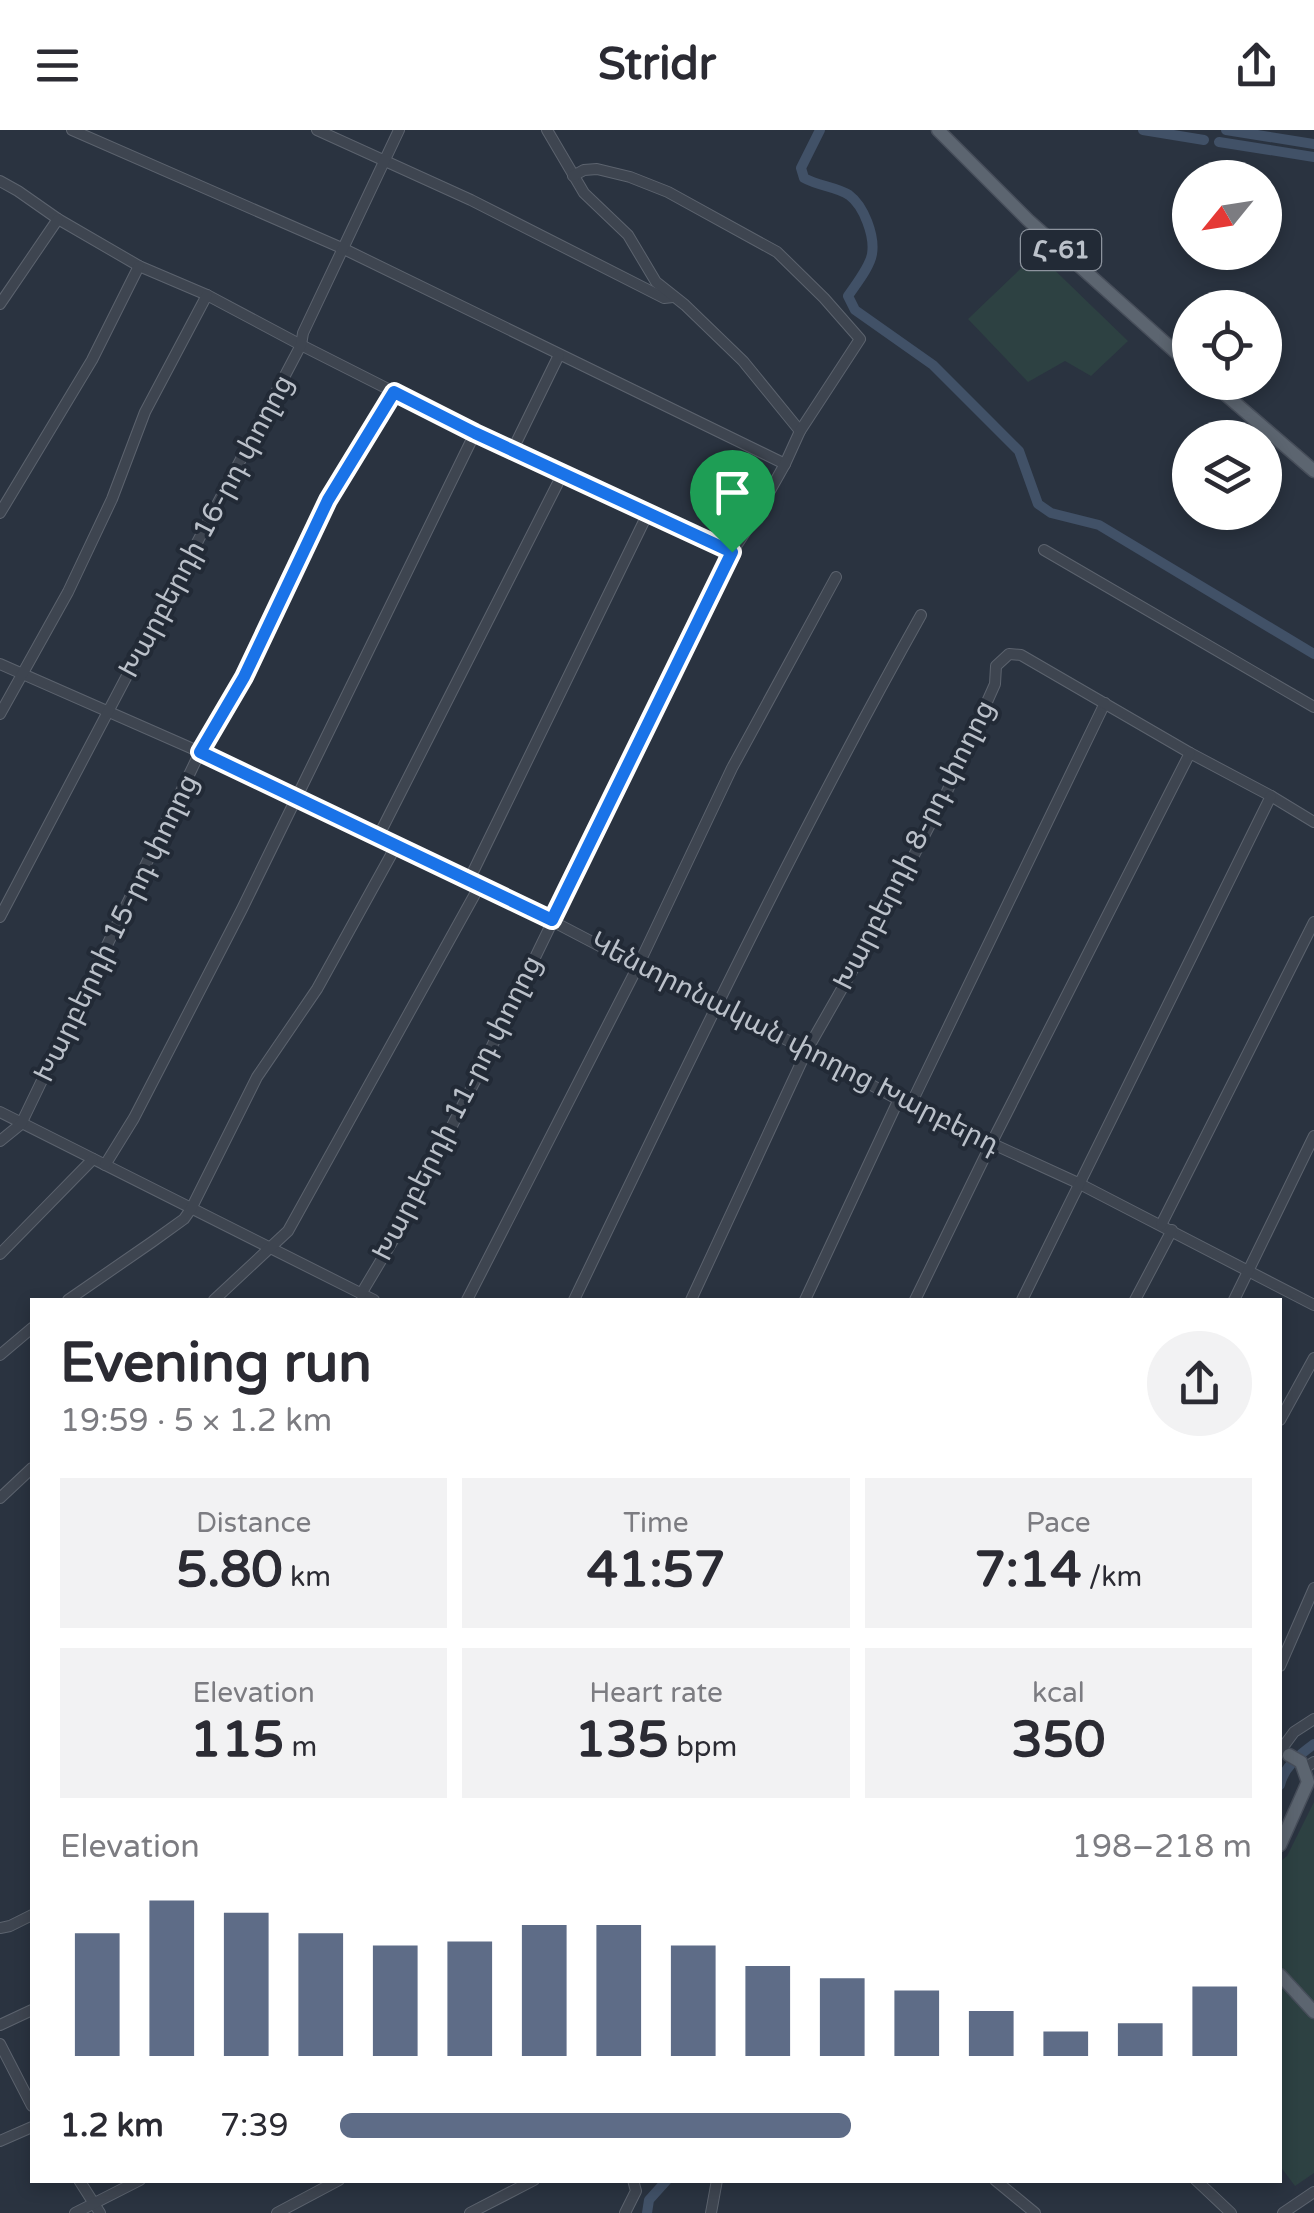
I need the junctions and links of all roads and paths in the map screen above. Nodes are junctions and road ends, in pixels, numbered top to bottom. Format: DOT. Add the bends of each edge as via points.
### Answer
graph roads {
  1 [pos="72,130"];
  2 [pos="316,130"];
  3 [pos="399,130"];
  4 [pos="546,130"];
  5 [pos="938,130"];
  6 [pos="384,161"];
  7 [pos="573,176"];
  8 [pos="0,181"];
  9 [pos="58,218"];
  10 [pos="344,248"];
  11 [pos="139,266"];
  12 [pos="206,295"];
  13 [pos="673,297"];
  14 [pos="0,304"];
  15 [pos="301,345"];
  16 [pos="1172,349"];
  17 [pos="559,356"];
  18 [pos="394,392"];
  19 [pos="1232,400"];
  20 [pos="800,431"];
  21 [pos="475,433"];
  22 [pos="512,449"];
  23 [pos="785,464"];
  24 [pos="1314,470"];
  25 [pos="563,473"];
  26 [pos="649,511"];
  27 [pos="0,513"];
  28 [pos="1044,550"];
  29 [pos="732,552"];
  30 [pos="836,577"];
  31 [pos="921,615"];
  32 [pos="0,664"];
  33 [pos="22,674"];
  34 [pos="1105,703"];
  35 [pos="1314,707"];
  36 [pos="108,712"];
  37 [pos="0,714"];
  38 [pos="200,752"];
  39 [pos="1190,753"];
  40 [pos="1271,796"];
  41 [pos="295,798"];
  42 [pos="1314,822"];
  43 [pos="378,837"];
  44 [pos="396,846"];
  45 [pos="475,883"];
  46 [pos="0,917"];
  47 [pos="552,920"];
  48 [pos="1314,922"];
  49 [pos="638,966"];
  50 [pos="716,1005"];
  51 [pos="807,1050"];
  52 [pos="898,1100"];
  53 [pos="910,1106"];
  54 [pos="0,1112"];
  55 [pos="21,1124"];
  56 [pos="1314,1136"];
  57 [pos="0,1141"];
  58 [pos="992,1142"];
  59 [pos="93,1159"];
  60 [pos="105,1165"];
  61 [pos="1078,1184"];
  62 [pos="191,1210"];
  63 [pos="1166,1227"];
  64 [pos="270,1248"];
  65 [pos="0,1254"];
  66 [pos="1248,1270"];
  67 [pos="356,1291"];
  68 [pos="71,1298"];
  69 [pos="216,1298"];
  70 [pos="344,1298"];
  71 [pos="370,1298"];
  72 [pos="468,1298"];
  73 [pos="575,1298"];
  74 [pos="692,1298"];
  75 [pos="806,1298"];
  76 [pos="916,1298"];
  77 [pos="1023,1298"];
  78 [pos="1136,1298"];
  79 [pos="1235,1298"];
  80 [pos="1314,1305"];
  81 [pos="30,1330"];
  82 [pos="0,1354"];
  83 [pos="1314,1358"];
  84 [pos="1282,1416"];
  85 [pos="30,1470"];
  86 [pos="0,1498"];
  87 [pos="1314,1588"];
  88 [pos="1282,1661"];
  89 [pos="1314,1719"];
  90 [pos="1295,1758"];
  91 [pos="1282,1840"];
  92 [pos="30,1916"];
  93 [pos="0,1928"];
  94 [pos="1282,1977"];
  95 [pos="30,2011"];
  96 [pos="1314,2012"];
  97 [pos="0,2025"];
  98 [pos="0,2044"];
  99 [pos="30,2102"];
  100 [pos="30,2128"];
  101 [pos="0,2141"];
  102 [pos="81,2183"];
  103 [pos="135,2183"];
  104 [pos="334,2183"];
  105 [pos="528,2183"];
  106 [pos="635,2183"];
  107 [pos="716,2183"];
  108 [pos="999,2183"];
  109 [pos="1199,2183"];
  110 [pos="1314,2192"];
  111 [pos="97,2208"];
  112 [pos="625,2212"];
  113 [pos="1290,2212"];
  114 [pos="75,2213"];
  115 [pos="277,2213"];
  116 [pos="470,2213"];
  117 [pos="711,2213"];
  118 [pos="1035,2213"];
  119 [pos="1232,2213"];
  1 -- 10 [label="street"];
  2 -- 6 [label="street"];
  3 -- 6 [label="street, Խարբերդի 16-րդ փողոց"];
  4 -- 7 [label="street"];
  5 -- 16 [label="main road, Հ-61"];
  6 -- 10 [label="street, Խարբերդի 16-րդ փողոց"];
  6 -- 13 [label="street"];
  7 -- 13 [label="street"];
  7 -- 20 [label="street, Խարբերդի 11-րդ փողոց" via="597,169 668,192 777,252 824,298 860,339"];
  8 -- 9 [label="street"];
  9 -- 11 [label="street"];
  9 -- 14 [label="street"];
  10 -- 15 [label="street, Խարբերդի 16-րդ փողոց"];
  10 -- 17 [label="street"];
  11 -- 12 [label="street"];
  11 -- 27 [label="street" via="92,360"];
  12 -- 15 [label="street"];
  12 -- 33 [label="street" via="145,412 68,592"];
  13 -- 20 [label="street" via="743,361"];
  15 -- 18 [label="street"];
  15 -- 36 [label="street, Խարբերդի 16-րդ փողոց"];
  17 -- 22 [label="street"];
  17 -- 23 [label="street"];
  18 -- 21 [label="street"];
  18 -- 38 [label="street, Խարբերդի 15-րդ փողոց" via="328,500 244,677"];
  19 -- 24 [label="main road"];
  20 -- 23 [label="street, Խարբերդի 11-րդ փողոց"];
  21 -- 22 [label="street"];
  21 -- 41 [label="street"];
  22 -- 25 [label="street"];
  23 -- 29 [label="street, Խարբերդի 11-րդ փողոց"];
  25 -- 26 [label="street"];
  25 -- 43 [label="street"];
  26 -- 29 [label="street"];
  26 -- 45 [label="street"];
  28 -- 35 [label="street"];
  29 -- 47 [label="street, Խարբերդի 11-րդ փողոց"];
  30 -- 49 [label="street" via="732,768"];
  31 -- 50 [label="street"];
  32 -- 33 [label="street, Կենտրոնական փողոց Խարբերդ"];
  33 -- 36 [label="street, Կենտրոնական փողոց Խարբերդ"];
  33 -- 37 [label="street"];
  34 -- 39 [label="street, Խարբերդի 8-րդ փողոց"];
  34 -- 51 [label="street, Խարբերդի 8-րդ փողոց" via="1022,655 1009,654 996,666 945,796"];
  34 -- 53 [label="street"];
  36 -- 38 [label="street, Կենտրոնական փողոց Խարբերդ"];
  36 -- 46 [label="street, Խարբերդի 16-րդ փողոց"];
  38 -- 41 [label="street, Կենտրոնական փողոց Խարբերդ"];
  38 -- 55 [label="street, Խարբերդի 15-րդ փողոց"];
  39 -- 40 [label="street, Խարբերդի 8-րդ փողոց"];
  39 -- 58 [label="street"];
  40 -- 42 [label="street, Խարբերդի 8-րդ փողոց"];
  40 -- 61 [label="street"];
  41 -- 43 [label="street, Կենտրոնական փողոց Խարբերդ"];
  41 -- 60 [label="street"];
  43 -- 44 [label="street, Կենտրոնական փողոց Խարբերդ"];
  44 -- 45 [label="street, Կենտրոնական փողոց Խարբերդ"];
  44 -- 62 [label="street" via="317,989 257,1077"];
  45 -- 47 [label="street, Կենտրոնական փողոց Խարբերդ"];
  45 -- 64 [label="street" via="288,1231"];
  47 -- 49 [label="street, Կենտրոնական փողոց Խարբերդ"];
  47 -- 67 [label="street, Խարբերդի 11-րդ փողոց" via="404,1220"];
  48 -- 63 [label="street"];
  49 -- 50 [label="street, Կենտրոնական փողոց Խարբերդ"];
  49 -- 72 [label="street"];
  50 -- 51 [label="street, Կենտրոնական փողոց Խարբերդ"];
  50 -- 73 [label="street"];
  51 -- 52 [label="street, Կենտրոնական փողոց Խարբերդ"];
  51 -- 74 [label="street, Խարբերդի 8-րդ փողոց"];
  52 -- 53 [label="street, Կենտրոնական փողոց Խարբերդ"];
  52 -- 75 [label="street"];
  53 -- 58 [label="street, Կենտրոնական փողոց Խարբերդ"];
  54 -- 55 [label="street"];
  55 -- 57 [label="street, Խարբերդի 15-րդ փողոց"];
  55 -- 59 [label="street"];
  56 -- 66 [label="street"];
  58 -- 61 [label="street, Կենտրոնական փողոց Խարբերդ"];
  58 -- 76 [label="street"];
  59 -- 60 [label="street"];
  59 -- 65 [label="street"];
  60 -- 62 [label="street"];
  61 -- 63 [label="street, Կենտրոնական փողոց Խարբերդ"];
  61 -- 77 [label="street"];
  62 -- 64 [label="street"];
  62 -- 68 [label="street"];
  63 -- 66 [label="street, Կենտրոնական փողոց Խարբերդ"];
  63 -- 78 [label="street"];
  64 -- 67 [label="street"];
  64 -- 69 [label="street"];
  66 -- 79 [label="street"];
  66 -- 80 [label="street, Կենտրոնական փողոց Խարբերդ"];
  67 -- 70 [label="street, Խարբերդի 11-րդ փողոց"];
  67 -- 71 [label="street"];
  81 -- 82 [label="street"];
  83 -- 84 [label="street"];
  85 -- 86 [label="street"];
  87 -- 88 [label="street"];
  89 -- 90 [label="street" via="1294,1732"];
  90 -- 91 [label="main road" via="1308,1782"];
  92 -- 93 [label="street"];
  94 -- 96 [label="main road"];
  95 -- 97 [label="street"];
  98 -- 99 [label="street"];
  100 -- 101 [label="street"];
  102 -- 111 [label="street"];
  103 -- 111 [label="street"];
  104 -- 115 [label="street"];
  105 -- 116 [label="street"];
  106 -- 112 [label="street"];
  107 -- 117 [label="street"];
  108 -- 118 [label="street"];
  109 -- 119 [label="street"];
  110 -- 113 [label="street"];
  111 -- 114 [label="street"];
}
